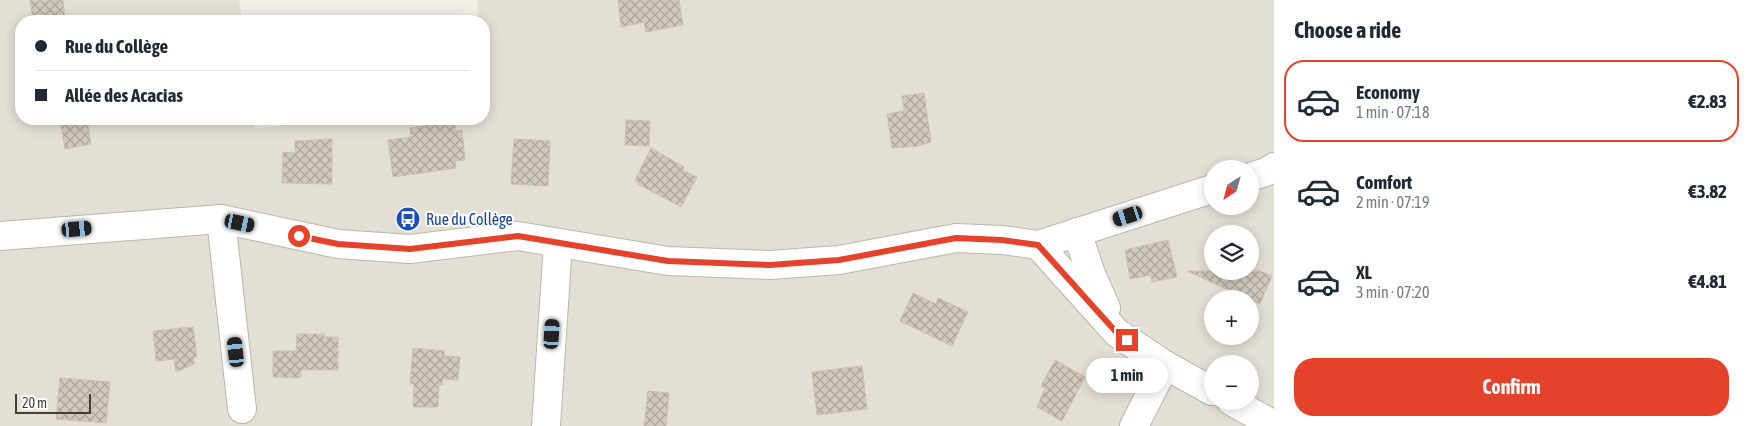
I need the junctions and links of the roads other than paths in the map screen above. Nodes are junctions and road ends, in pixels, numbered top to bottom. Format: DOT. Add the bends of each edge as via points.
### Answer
graph roads {
  1 [pos="1274,167"];
  2 [pos="1259,174"];
  3 [pos="1204,192"];
  4 [pos="221,219"];
  5 [pos="1077,232"];
  6 [pos="0,236"];
  7 [pos="558,242"];
  8 [pos="1038,245"];
  9 [pos="1117,333"];
  10 [pos="1165,365"];
  11 [pos="1204,387"];
  12 [pos="242,409"];
  13 [pos="1247,410"];
  14 [pos="1274,425"];
  15 [pos="546,426"];
  16 [pos="1134,426"];
  1 -- 2 [label="street"];
  3 -- 5 [label="street"];
  4 -- 6 [label="street"];
  4 -- 7 [label="street" via="338,244 410,249 518,236"];
  4 -- 12 [label="street"];
  5 -- 8 [label="street"];
  5 -- 9 [label="street" via="1090,274"];
  7 -- 8 [label="street" via="668,261 770,265 839,260 956,238"];
  7 -- 15 [label="street"];
  8 -- 9 [label="street"];
  9 -- 10 [label="street"];
  10 -- 11 [label="street"];
  10 -- 16 [label="street"];
  13 -- 14 [label="street"];
}
